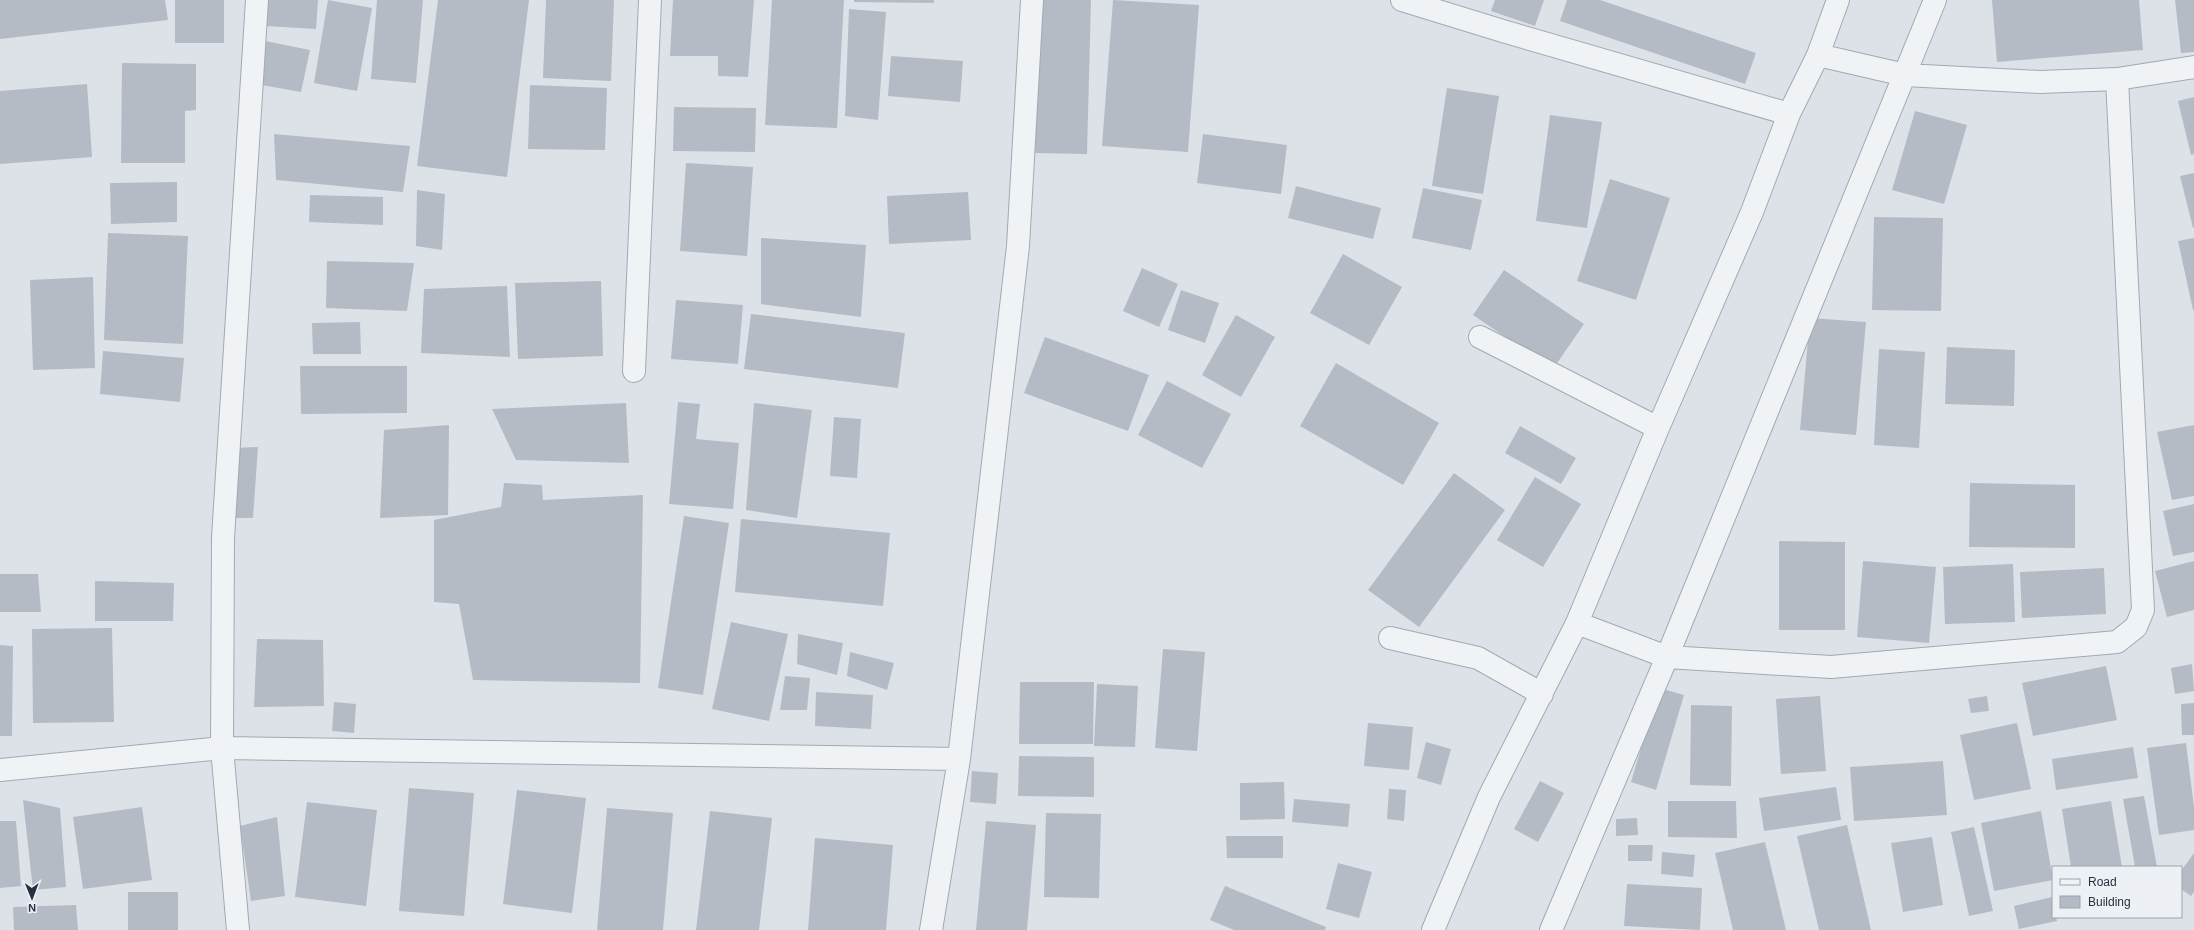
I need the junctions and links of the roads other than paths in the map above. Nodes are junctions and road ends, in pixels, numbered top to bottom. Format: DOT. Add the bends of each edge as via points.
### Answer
graph roads {
  1 [pos="256,0"];
  2 [pos="650,0"];
  3 [pos="1032,0"];
  4 [pos="1402,0"];
  5 [pos="1838,0"];
  6 [pos="1935,0"];
  7 [pos="1818,55"];
  8 [pos="2194,67"];
  9 [pos="1905,75"];
  10 [pos="2117,79"];
  11 [pos="1788,114"];
  12 [pos="1480,337"];
  13 [pos="634,371"];
  14 [pos="1658,428"];
  15 [pos="1577,623"];
  16 [pos="1390,638"];
  17 [pos="1668,657"];
  18 [pos="1542,694"];
  19 [pos="222,748"];
  20 [pos="959,759"];
  21 [pos="0,770"];
  22 [pos="238,930"];
  23 [pos="931,930"];
  24 [pos="1433,930"];
  25 [pos="1551,930"];
  1 -- 19 [label="street" via="223,538"];
  2 -- 13 [label="street"];
  3 -- 20 [label="street" via="1018,246"];
  4 -- 11 [label="street"];
  5 -- 7 [label="street"];
  6 -- 9 [label="street"];
  7 -- 9 [label="street"];
  7 -- 11 [label="street"];
  8 -- 10 [label="street"];
  9 -- 10 [label="street" via="2040,82"];
  9 -- 17 [label="street"];
  10 -- 17 [label="street" via="2143,610 2136,627 2117,642 1831,667"];
  11 -- 14 [label="street" via="1752,212"];
  12 -- 14 [label="street"];
  14 -- 15 [label="street"];
  15 -- 17 [label="street"];
  15 -- 18 [label="street"];
  16 -- 18 [label="street" via="1478,658"];
  17 -- 25 [label="street"];
  18 -- 24 [label="street" via="1489,797"];
  19 -- 20 [label="street"];
  19 -- 21 [label="street"];
  19 -- 22 [label="street"];
  20 -- 23 [label="street"];
}
